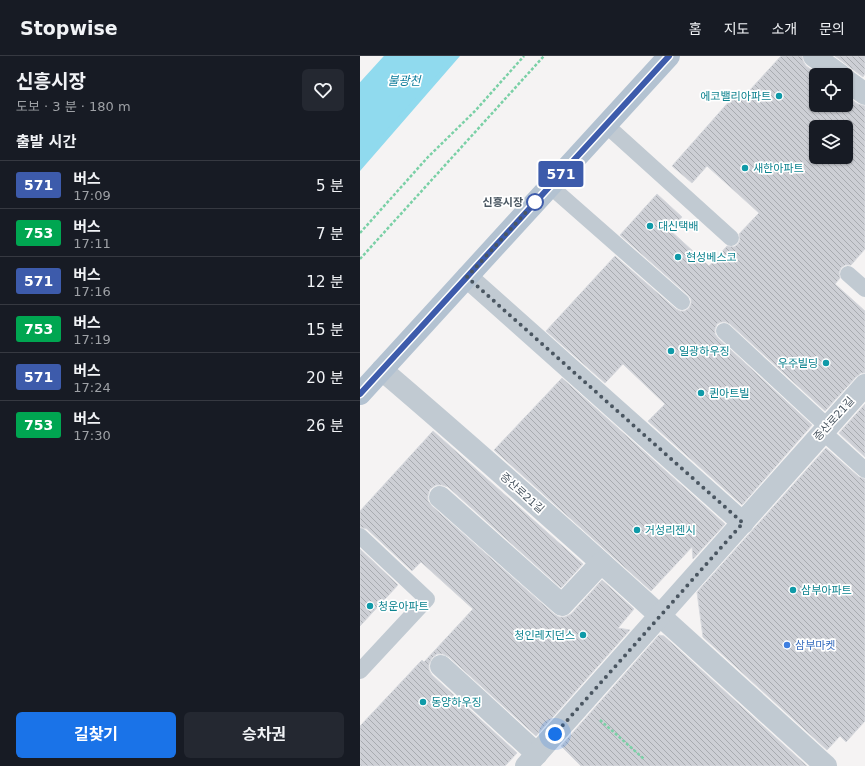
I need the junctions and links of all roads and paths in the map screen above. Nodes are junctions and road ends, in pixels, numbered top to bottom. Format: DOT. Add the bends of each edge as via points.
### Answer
graph roads {
  1 [pos="524,56"];
  2 [pos="544,56"];
  3 [pos="669,56"];
  4 [pos="814,56"];
  5 [pos="830,68"];
  6 [pos="853,85"];
  7 [pos="865,94"];
  8 [pos="606,125"];
  9 [pos="550,186"];
  10 [pos="360,233"];
  11 [pos="731,238"];
  12 [pos="360,259"];
  13 [pos="848,274"];
  14 [pos="467,277"];
  15 [pos="865,289"];
  16 [pos="682,302"];
  17 [pos="724,331"];
  18 [pos="382,370"];
  19 [pos="865,385"];
  20 [pos="360,394"];
  21 [pos="825,430"];
  22 [pos="865,470"];
  23 [pos="440,497"];
  24 [pos="743,523"];
  25 [pos="360,536"];
  26 [pos="601,564"];
  27 [pos="661,616"];
  28 [pos="441,666"];
  29 [pos="360,671"];
  30 [pos="582,704"];
  31 [pos="644,759"];
  32 [pos="531,760"];
  33 [pos="826,766"];
  1 -- 10 [label="path"];
  2 -- 12 [label="path"];
  3 -- 8 [label="main road"];
  4 -- 5 [label="street"];
  6 -- 7 [label="street"];
  8 -- 9 [label="main road"];
  8 -- 11 [label="lane"];
  9 -- 14 [label="main road"];
  9 -- 16 [label="lane"];
  13 -- 15 [label="lane"];
  14 -- 18 [label="main road"];
  14 -- 24 [label="street"];
  17 -- 21 [label="lane"];
  18 -- 20 [label="main road"];
  18 -- 26 [label="street, 증산로21길"];
  19 -- 21 [label="street, 증산로21길"];
  21 -- 22 [label="lane"];
  21 -- 24 [label="street, 증산로21길"];
  23 -- 26 [label="street" via="562,604"];
  24 -- 27 [label="street, 증산로21길"];
  25 -- 29 [label="lane" via="426,599"];
  26 -- 27 [label="street, 증산로21길"];
  27 -- 30 [label="street, 증산로21길"];
  27 -- 33 [label="street, 증산로21길"];
  28 -- 32 [label="street, 증산로21길"];
  30 -- 31 [label="path"];
  30 -- 32 [label="street, 증산로21길"];
}
